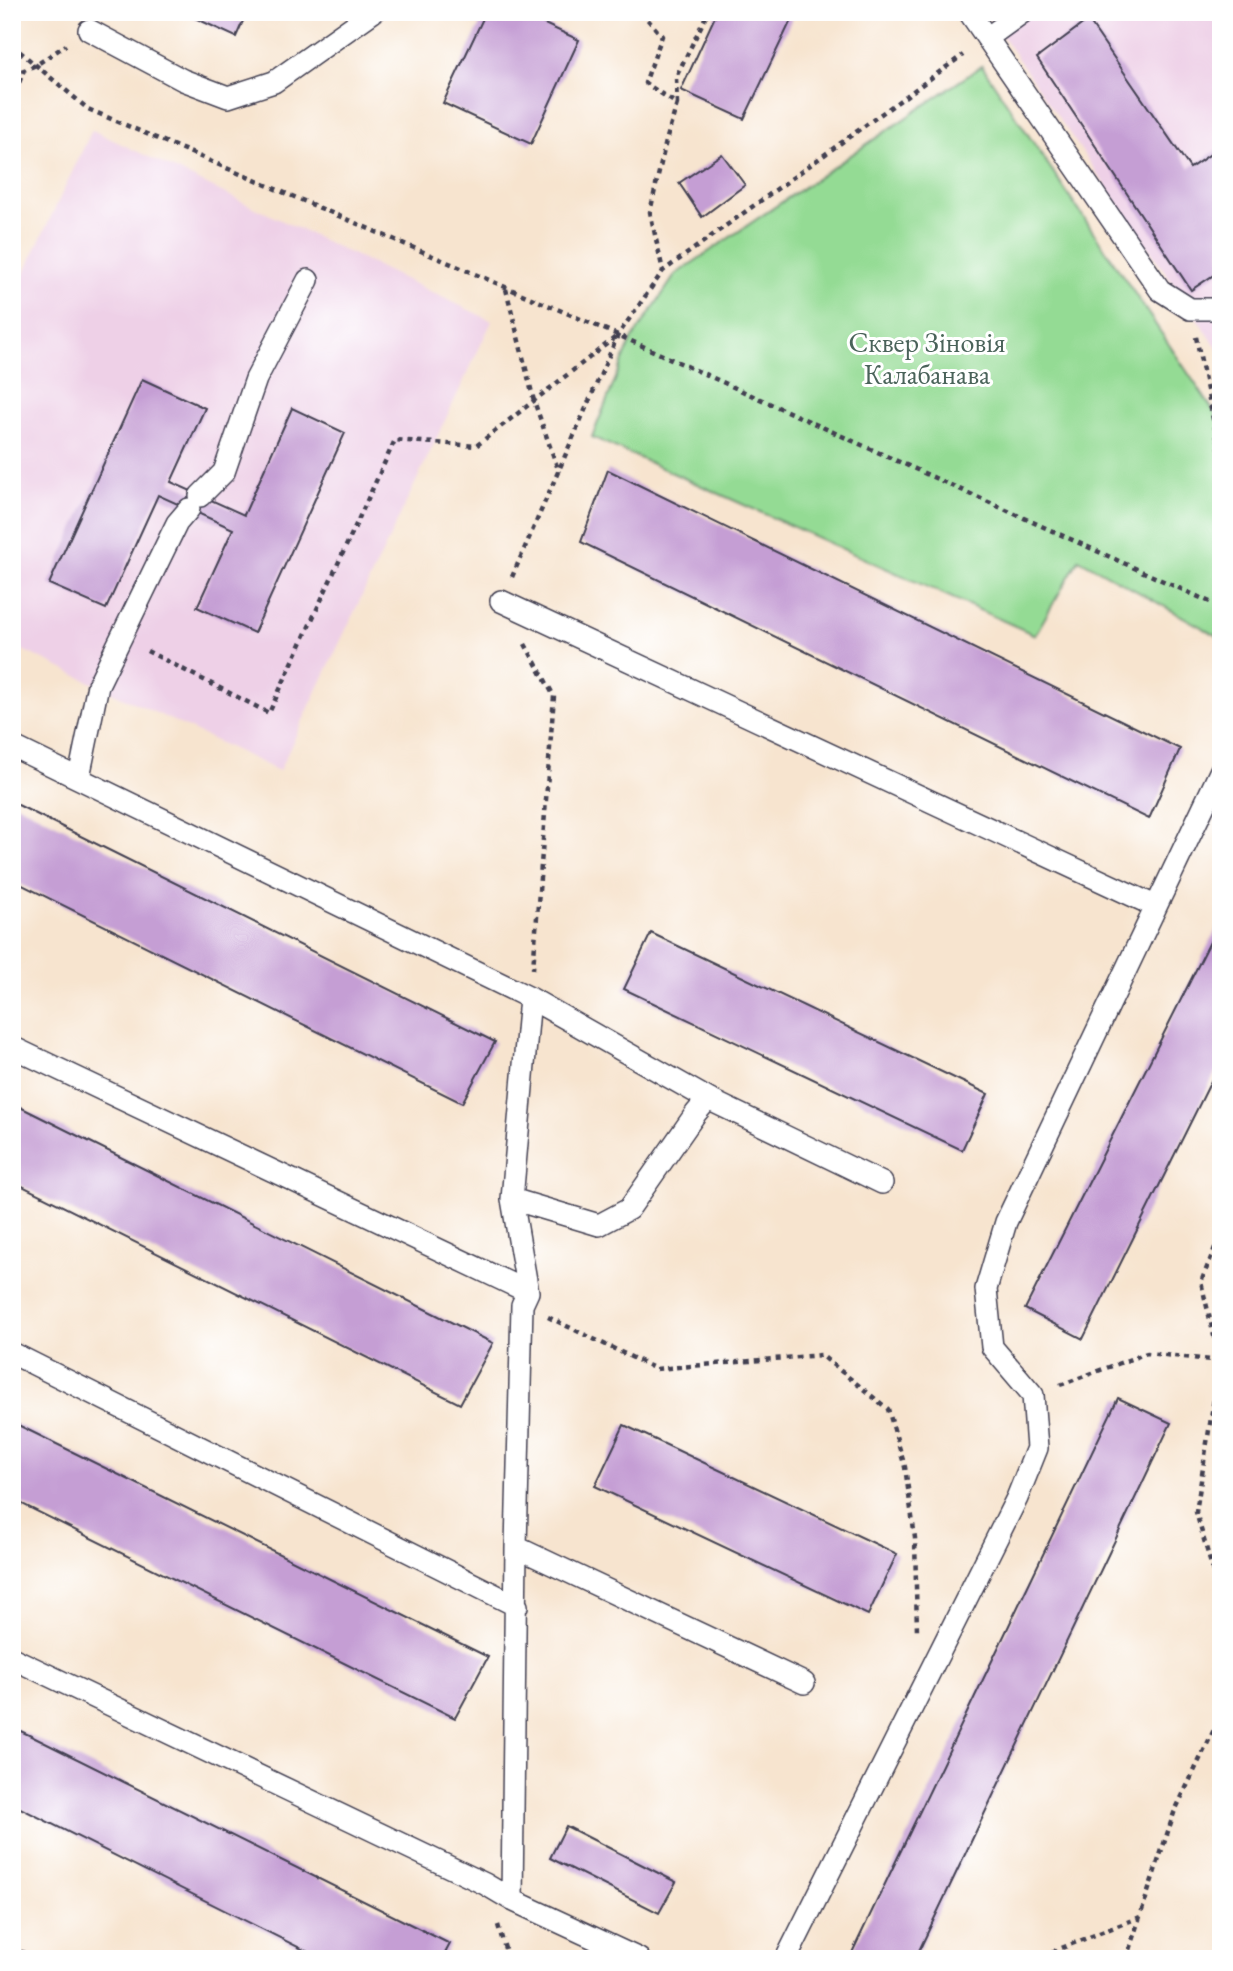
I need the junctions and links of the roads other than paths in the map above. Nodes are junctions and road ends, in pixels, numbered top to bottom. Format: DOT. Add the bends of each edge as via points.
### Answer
graph roads {
  1 [pos="373,12"];
  2 [pos="969,12"];
  3 [pos="1023,12"];
  4 [pos="89,30"];
  5 [pos="986,38"];
  6 [pos="308,280"];
  7 [pos="1221,309"];
  8 [pos="501,601"];
  9 [pos="12,746"];
  10 [pos="1221,770"];
  11 [pos="79,777"];
  12 [pos="1155,906"];
  13 [pos="530,998"];
  14 [pos="12,1047"];
  15 [pos="708,1099"];
  16 [pos="882,1183"];
  17 [pos="512,1199"];
  18 [pos="525,1298"];
  19 [pos="12,1353"];
  20 [pos="516,1547"];
  21 [pos="517,1606"];
  22 [pos="12,1658"];
  23 [pos="804,1683"];
  24 [pos="512,1900"];
  25 [pos="628,1956"];
  26 [pos="786,1959"];
  1 -- 4 [label="lane" via="274,82 228,97 183,80"];
  2 -- 5 [label="lane"];
  3 -- 5 [label="lane"];
  5 -- 7 [label="lane" via="1160,290 1190,309"];
  6 -- 11 [label="lane" via="256,379 224,472 177,523 98,685"];
  8 -- 12 [label="lane"];
  9 -- 11 [label="lane"];
  10 -- 12 [label="lane"];
  11 -- 13 [label="lane"];
  12 -- 26 [label="lane" via="1006,1222 986,1289 992,1347 1033,1395 1037,1448 1017,1498"];
  13 -- 15 [label="lane"];
  13 -- 17 [label="lane"];
  14 -- 18 [label="lane"];
  15 -- 16 [label="lane"];
  15 -- 17 [label="lane" via="629,1209 599,1225"];
  17 -- 18 [label="lane"];
  18 -- 20 [label="lane"];
  19 -- 21 [label="lane"];
  20 -- 21 [label="lane"];
  20 -- 23 [label="lane"];
  21 -- 24 [label="lane"];
  22 -- 24 [label="lane"];
  24 -- 25 [label="lane"];
}
